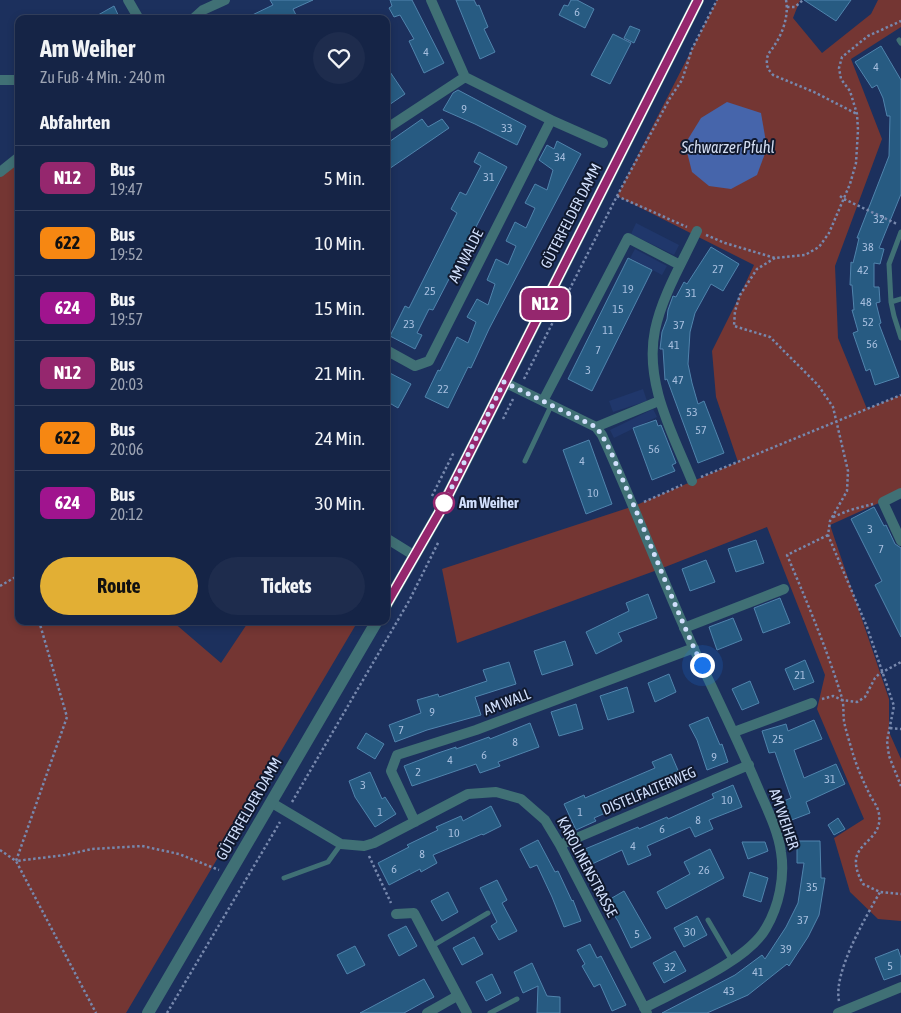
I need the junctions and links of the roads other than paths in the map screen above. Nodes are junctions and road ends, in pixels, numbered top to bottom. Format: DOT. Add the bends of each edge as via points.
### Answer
graph roads {
  1 [pos="128,0"];
  2 [pos="225,0"];
  3 [pos="431,0"];
  4 [pos="698,0"];
  5 [pos="137,15"];
  6 [pos="198,15"];
  7 [pos="0,70"];
  8 [pos="465,77"];
  9 [pos="3,80"];
  10 [pos="551,120"];
  11 [pos="390,126"];
  12 [pos="603,143"];
  13 [pos="15,160"];
  14 [pos="0,172"];
  15 [pos="697,231"];
  16 [pos="901,232"];
  17 [pos="680,265"];
  18 [pos="901,298"];
  19 [pos="891,302"];
  20 [pos="901,338"];
  21 [pos="390,352"];
  22 [pos="504,382"];
  23 [pos="659,401"];
  24 [pos="547,404"];
  25 [pos="596,427"];
  26 [pos="525,461"];
  27 [pos="692,481"];
  28 [pos="901,493"];
  29 [pos="390,540"];
  30 [pos="901,541"];
  31 [pos="415,556"];
  32 [pos="784,589"];
  33 [pos="390,598"];
  34 [pos="375,625"];
  35 [pos="684,628"];
  36 [pos="694,648"];
  37 [pos="812,703"];
  38 [pos="734,732"];
  39 [pos="749,765"];
  40 [pos="272,804"];
  41 [pos="415,822"];
  42 [pos="341,844"];
  43 [pos="560,845"];
  44 [pos="284,878"];
  45 [pos="488,913"];
  46 [pos="396,914"];
  47 [pos="708,920"];
  48 [pos="432,946"];
  49 [pos="732,962"];
  50 [pos="901,987"];
  51 [pos="457,996"];
  52 [pos="518,999"];
  53 [pos="645,1010"];
  54 [pos="840,1012"];
  55 [pos="148,1013"];
  56 [pos="427,1013"];
  57 [pos="467,1013"];
  58 [pos="490,1013"];
  1 -- 5 [label="street"];
  2 -- 6 [label="street"];
  3 -- 8 [label="street"];
  4 -- 22 [label="street, GÜTERFELDER DAMM"];
  7 -- 9 [label="street"];
  8 -- 10 [label="street"];
  8 -- 11 [label="street"];
  10 -- 12 [label="street"];
  10 -- 21 [label="street, AM WALDE" via="429,361 415,366"];
  13 -- 14 [label="street"];
  15 -- 17 [label="street"];
  16 -- 19 [label="lane" via="889,264"];
  17 -- 23 [label="street" via="654,331 652,361"];
  17 -- 24 [label="street" via="628,238"];
  18 -- 19 [label="lane"];
  19 -- 20 [label="lane"];
  22 -- 24 [label="street"];
  22 -- 31 [label="street, GÜTERFELDER DAMM"];
  23 -- 25 [label="street"];
  23 -- 27 [label="street"];
  24 -- 25 [label="street"];
  24 -- 26 [label="lane"];
  25 -- 35 [label="street, AM WEIHER" via="634,506"];
  28 -- 30 [label="street" via="883,502"];
  29 -- 31 [label="street"];
  31 -- 33 [label="street, GÜTERFELDER DAMM"];
  32 -- 35 [label="street"];
  34 -- 40 [label="street, GÜTERFELDER DAMM"];
  35 -- 36 [label="street, AM WEIHER"];
  36 -- 38 [label="street, AM WEIHER"];
  36 -- 41 [label="street, AM WALL" via="476,730 398,755 391,770"];
  37 -- 38 [label="street"];
  38 -- 39 [label="street, AM WEIHER"];
  39 -- 43 [label="street, DISTELFALTERWEG"];
  39 -- 49 [label="street, AM WEIHER" via="776,831 784,868 766,928 754,946"];
  40 -- 42 [label="street, KAROLINENSTRASSE"];
  40 -- 55 [label="street, GÜTERFELDER DAMM"];
  41 -- 42 [label="street, KAROLINENSTRASSE" via="364,846"];
  41 -- 43 [label="street, KAROLINENSTRASSE" via="468,794 496,792 521,799 545,820"];
  42 -- 44 [label="lane" via="328,862"];
  43 -- 53 [label="street, KAROLINENSTRASSE"];
  45 -- 48 [label="lane"];
  46 -- 48 [label="street" via="414,913"];
  47 -- 49 [label="lane"];
  48 -- 51 [label="street"];
  49 -- 53 [label="street, AM WEIHER"];
  50 -- 54 [label="street"];
  51 -- 56 [label="street"];
  51 -- 57 [label="street"];
  52 -- 58 [label="lane"];
}
